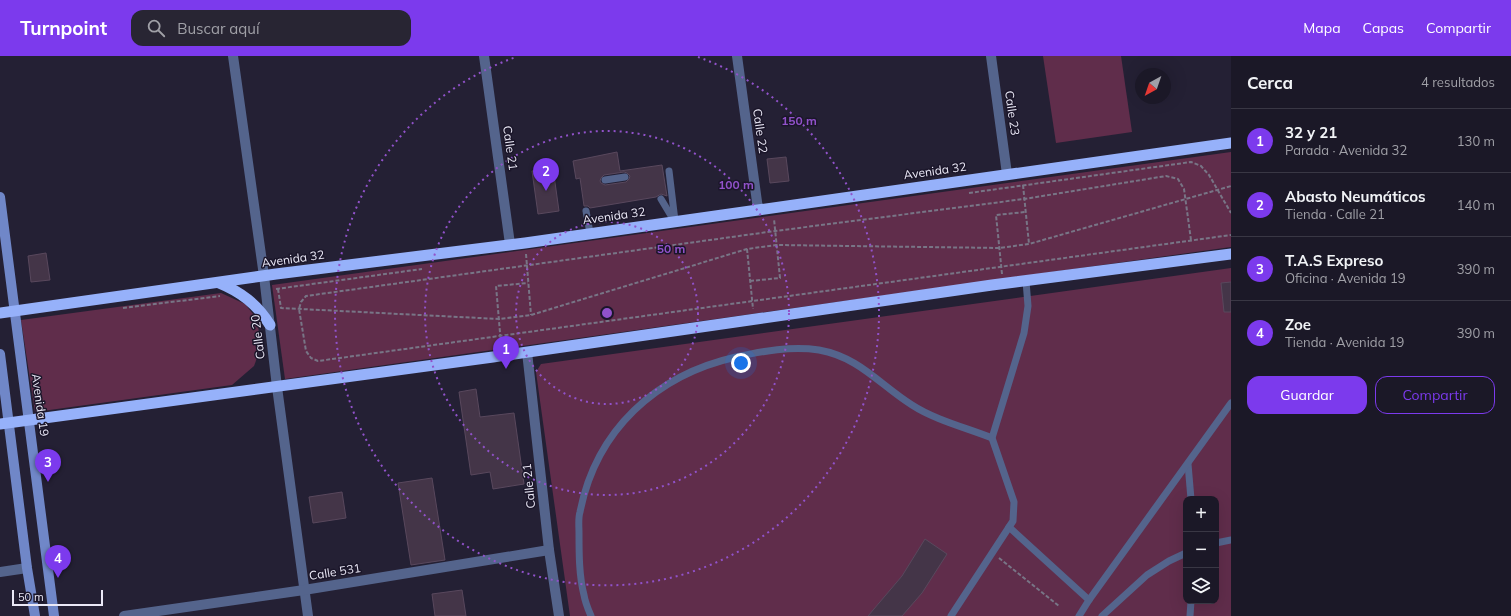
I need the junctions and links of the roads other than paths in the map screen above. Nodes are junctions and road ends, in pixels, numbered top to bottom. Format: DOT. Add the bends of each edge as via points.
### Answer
graph roads {
  1 [pos="233,56"];
  2 [pos="484,56"];
  3 [pos="737,56"];
  4 [pos="991,56"];
  5 [pos="1231,143"];
  6 [pos="669,172"];
  7 [pos="1008,174"];
  8 [pos="625,177"];
  9 [pos="605,180"];
  10 [pos="0,197"];
  11 [pos="661,199"];
  12 [pos="758,209"];
  13 [pos="586,211"];
  14 [pos="674,221"];
  15 [pos="590,233"];
  16 [pos="510,244"];
  17 [pos="1231,254"];
  18 [pos="264,276"];
  19 [pos="1026,281"];
  20 [pos="217,283"];
  21 [pos="14,311"];
  22 [pos="0,313"];
  23 [pos="270,324"];
  24 [pos="527,352"];
  25 [pos="0,354"];
  26 [pos="277,387"];
  27 [pos="1231,403"];
  28 [pos="30,420"];
  29 [pos="4,423"];
  30 [pos="992,438"];
  31 [pos="1188,464"];
  32 [pos="1191,496"];
  33 [pos="1009,527"];
  34 [pos="1231,540"];
  35 [pos="1219,542"];
  36 [pos="549,550"];
  37 [pos="1183,554"];
  38 [pos="27,568"];
  39 [pos="0,572"];
  40 [pos="304,590"];
  41 [pos="1089,600"];
  42 [pos="1191,604"];
  43 [pos="35,616"];
  44 [pos="54,616"];
  45 [pos="124,616"];
  46 [pos="308,616"];
  47 [pos="559,616"];
  48 [pos="591,616"];
  49 [pos="952,616"];
  50 [pos="1079,616"];
  51 [pos="1102,616"];
  52 [pos="1190,616"];
  1 -- 18 [label="street, Calle 20"];
  2 -- 16 [label="street, Calle 21"];
  3 -- 12 [label="street, Calle 22"];
  4 -- 7 [label="street, Calle 23"];
  5 -- 7 [label="highway, Avenida 32"];
  6 -- 14 [label="lane"];
  7 -- 12 [label="highway, Avenida 32"];
  8 -- 9 [label="lane"];
  10 -- 21 [label="main road, Avenida 19"];
  11 -- 14 [label="lane"];
  12 -- 14 [label="highway, Avenida 32"];
  13 -- 15 [label="lane"];
  14 -- 15 [label="highway, Avenida 32"];
  15 -- 16 [label="highway, Avenida 32"];
  16 -- 18 [label="highway, Avenida 32"];
  17 -- 19 [label="highway"];
  18 -- 20 [label="highway, Avenida 32"];
  18 -- 23 [label="street, Calle 20"];
  19 -- 24 [label="highway"];
  19 -- 30 [label="lane" via="1028,306 1024,333"];
  20 -- 21 [label="highway, Avenida 32"];
  20 -- 23 [label="highway" via="229,287 249,300"];
  21 -- 22 [label="highway, Avenida 32"];
  21 -- 28 [label="main road, Avenida 19"];
  23 -- 26 [label="street, Calle 20"];
  24 -- 26 [label="highway"];
  24 -- 36 [label="street, Calle 21"];
  25 -- 29 [label="main road"];
  26 -- 28 [label="highway"];
  26 -- 40 [label="street, Calle 20"];
  27 -- 31 [label="lane"];
  28 -- 29 [label="highway"];
  28 -- 44 [label="main road, Avenida 19"];
  29 -- 38 [label="main road"];
  30 -- 33 [label="lane" via="1014,502 1013,521"];
  30 -- 48 [label="lane" via="912,405 872,373 845,358 820,350 796,348 756,352 721,360 690,372 658,390 630,414 606,444 590,476 579,513 579,551 584,595"];
  31 -- 32 [label="lane"];
  31 -- 41 [label="lane"];
  33 -- 41 [label="lane"];
  33 -- 49 [label="lane"];
  34 -- 35 [label="lane"];
  36 -- 40 [label="street, Calle 531"];
  36 -- 47 [label="street, Calle 21"];
  37 -- 51 [label="lane" via="1147,575"];
  38 -- 39 [label="street"];
  38 -- 43 [label="main road"];
  40 -- 45 [label="street, Calle 531"];
  40 -- 46 [label="street, Calle 20"];
  41 -- 50 [label="lane"];
  42 -- 52 [label="lane"];
}
